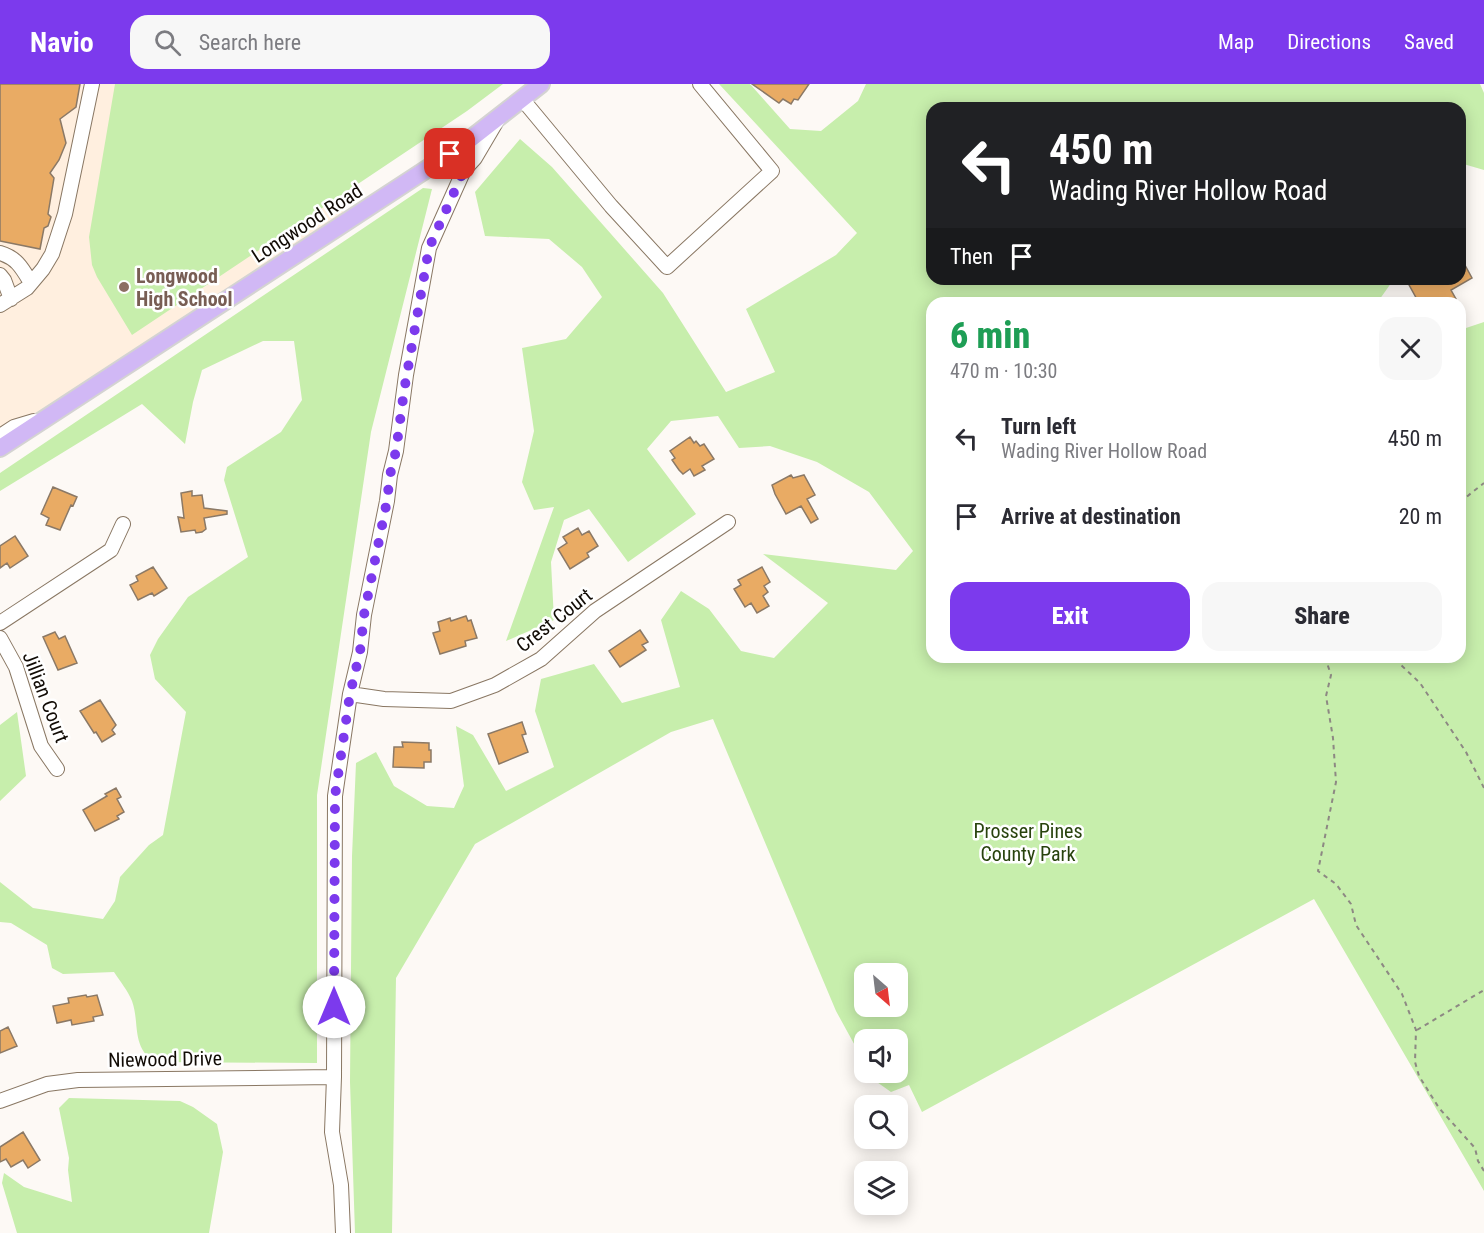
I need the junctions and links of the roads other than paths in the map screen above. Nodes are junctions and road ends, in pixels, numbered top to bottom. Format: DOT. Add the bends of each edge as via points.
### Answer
graph roads {
  1 [pos="92,84"];
  2 [pos="541,84"];
  3 [pos="700,84"];
  4 [pos="523,100"];
  5 [pos="499,117"];
  6 [pos="459,148"];
  7 [pos="464,170"];
  8 [pos="0,253"];
  9 [pos="0,274"];
  10 [pos="31,284"];
  11 [pos="6,302"];
  12 [pos="50,416"];
  13 [pos="0,436"];
  14 [pos="0,448"];
  15 [pos="728,522"];
  16 [pos="123,524"];
  17 [pos="0,623"];
  18 [pos="0,638"];
  19 [pos="350,694"];
  20 [pos="57,769"];
  21 [pos="334,1077"];
  22 [pos="0,1101"];
  23 [pos="343,1233"];
  1 -- 10 [label="street" via="59,235 52,254"];
  2 -- 4 [label="main road, Longwood Road"];
  3 -- 4 [label="street" via="772,171 667,267"];
  4 -- 5 [label="main road, Longwood Road"];
  5 -- 6 [label="main road, Longwood Road"];
  5 -- 7 [label="street"];
  6 -- 7 [label="street" via="465,159"];
  6 -- 12 [label="main road, Longwood Road"];
  7 -- 19 [label="street" via="429,248"];
  8 -- 10 [label="street" via="18,261"];
  9 -- 11 [label="street"];
  10 -- 11 [label="street"];
  12 -- 13 [label="street" via="14,427"];
  12 -- 14 [label="main road, Longwood Road"];
  15 -- 19 [label="street, Crest Court" via="595,611 541,659 495,685 451,701"];
  16 -- 17 [label="street" via="111,550"];
  18 -- 20 [label="street, Jillian Court" via="16,667 41,746"];
  19 -- 21 [label="street" via="335,796"];
  21 -- 22 [label="street, Niewood Drive" via="78,1080 47,1084"];
  21 -- 23 [label="street" via="332,1132 341,1185"];
}
